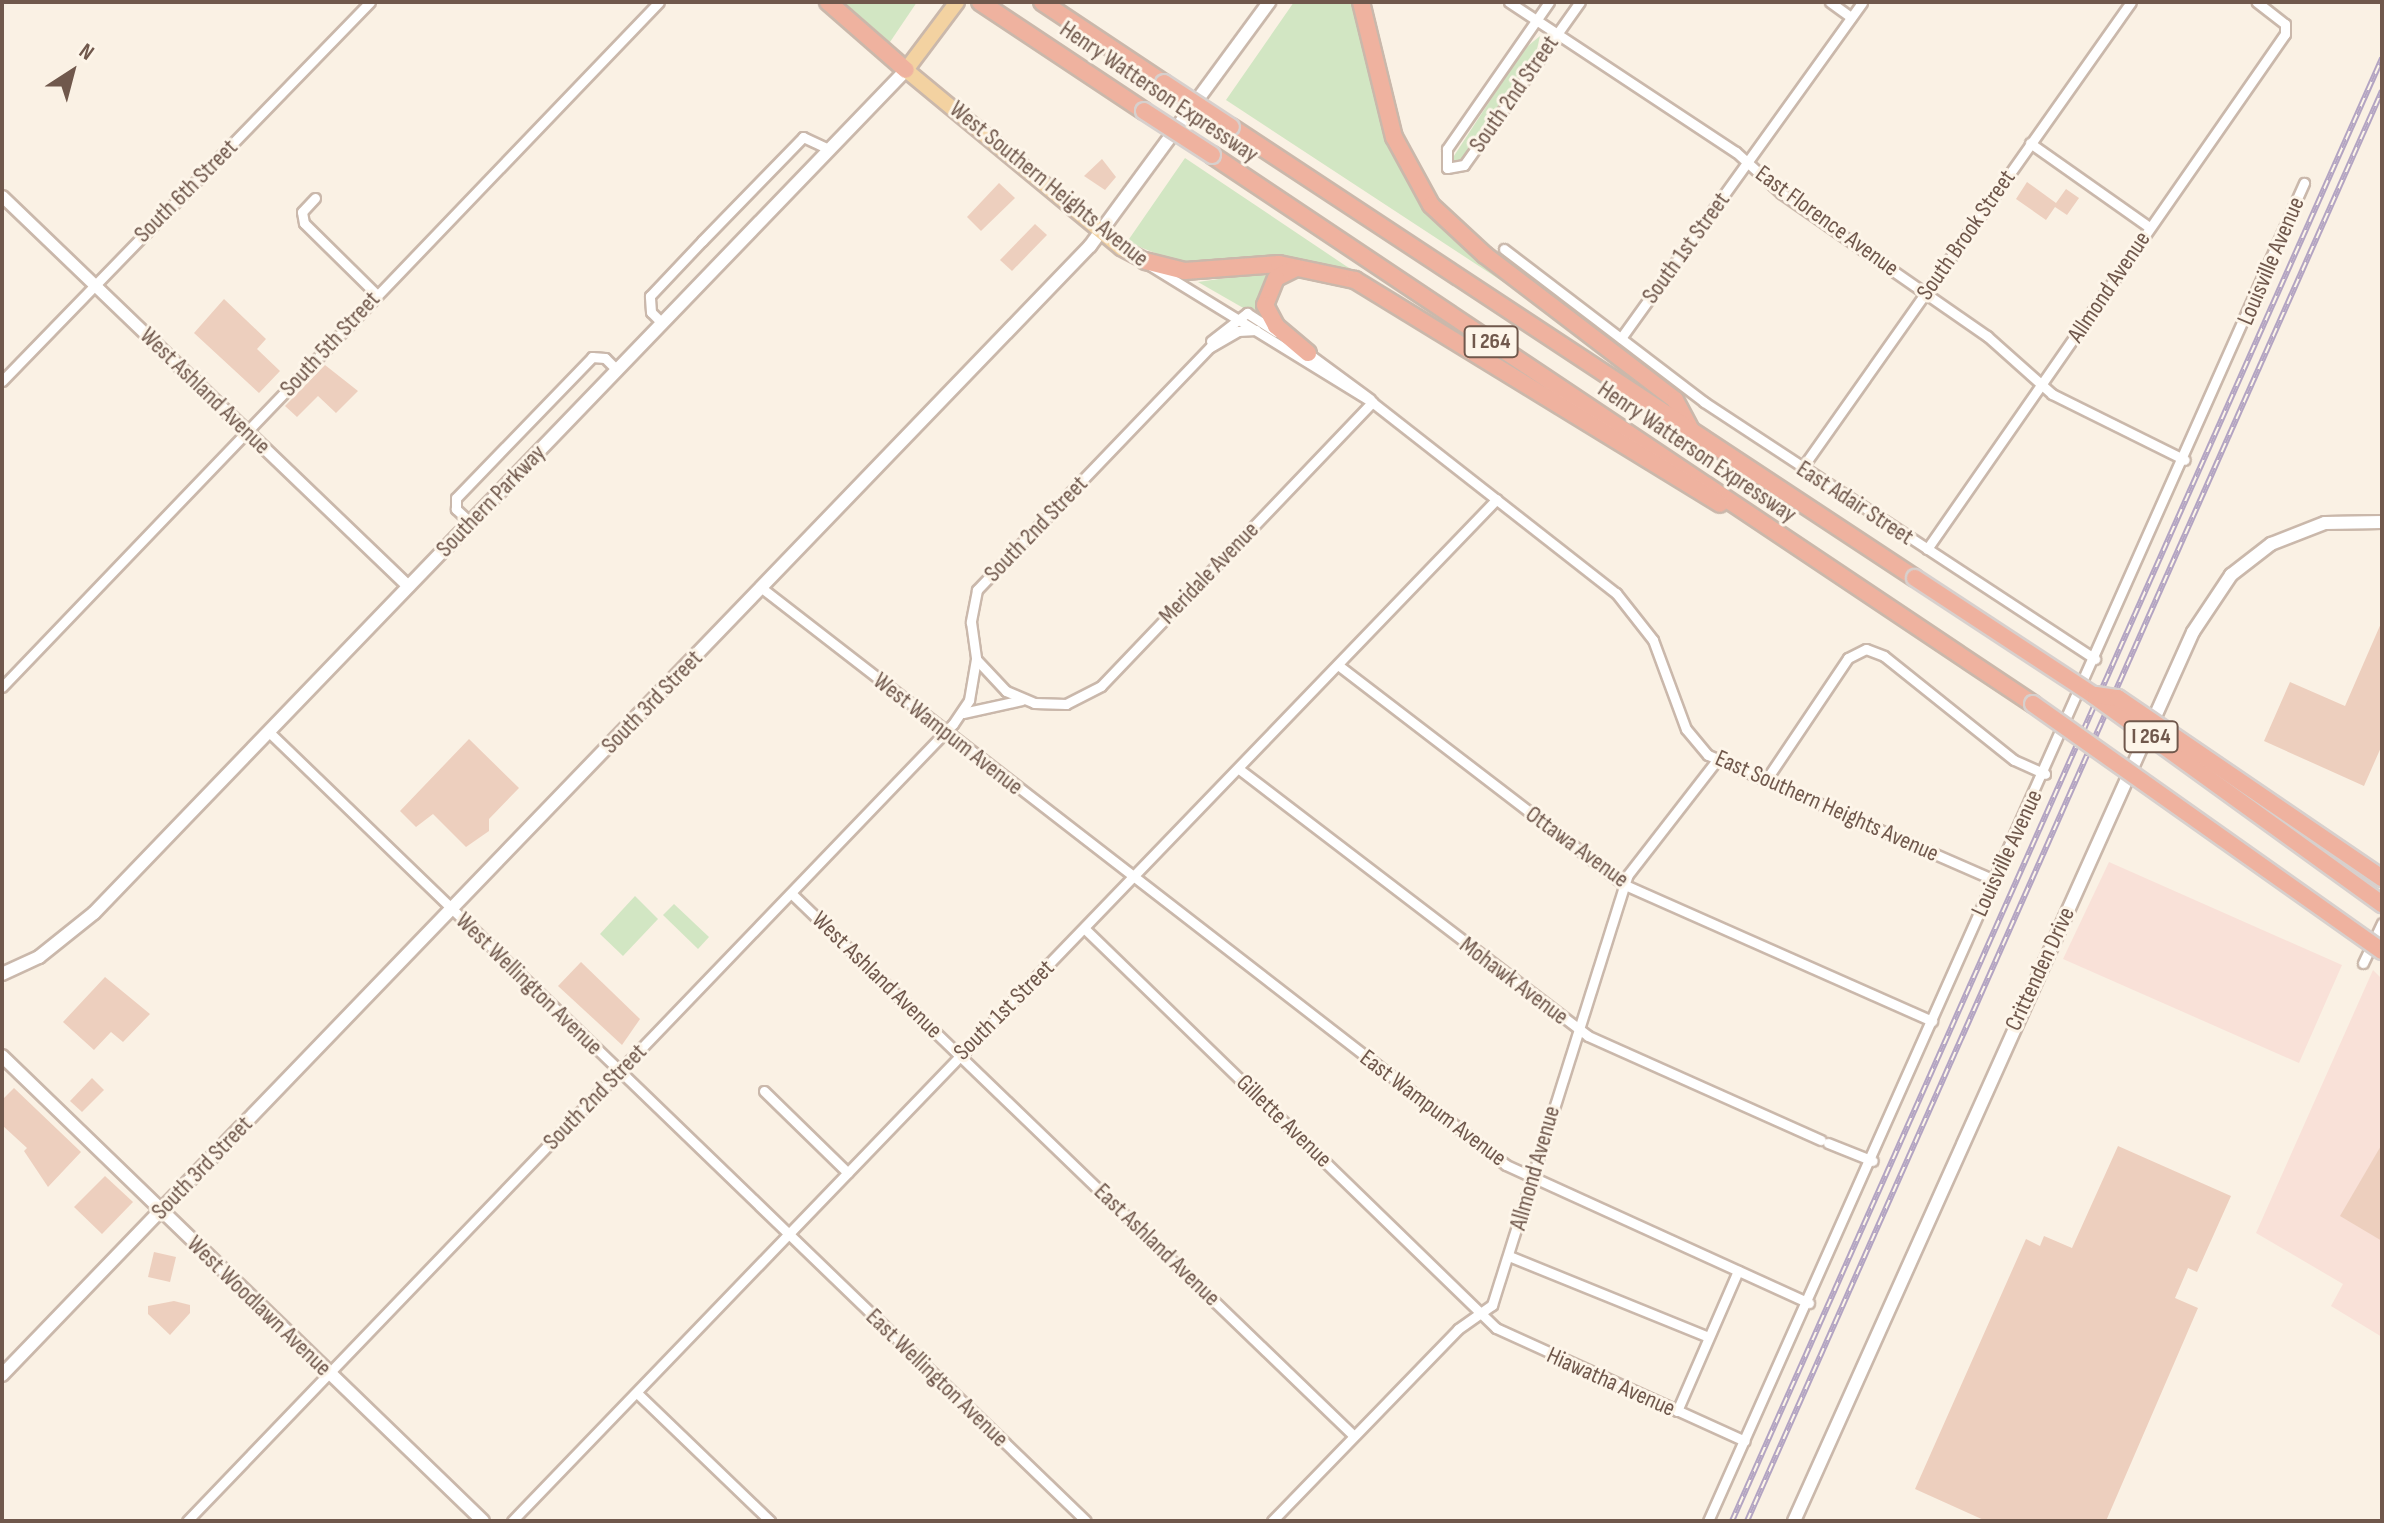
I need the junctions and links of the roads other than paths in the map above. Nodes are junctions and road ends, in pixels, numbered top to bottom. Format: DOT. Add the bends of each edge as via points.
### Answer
graph roads {
  1 [pos="370,2"];
  2 [pos="659,2"];
  3 [pos="828,2"];
  4 [pos="957,2"];
  5 [pos="980,2"];
  6 [pos="1042,2"];
  7 [pos="1269,2"];
  8 [pos="1361,2"];
  9 [pos="1509,2"];
  10 [pos="1549,2"];
  11 [pos="1580,2"];
  12 [pos="1830,2"];
  13 [pos="1862,2"];
  14 [pos="2131,2"];
  15 [pos="2257,2"];
  16 [pos="1851,17"];
  17 [pos="1537,20"];
  18 [pos="1557,34"];
  19 [pos="906,70"];
  20 [pos="2030,143"];
  21 [pos="829,149"];
  22 [pos="1748,163"];
  23 [pos="2304,183"];
  24 [pos="2,196"];
  25 [pos="315,198"];
  26 [pos="2149,227"];
  27 [pos="1103,232"];
  28 [pos="1504,249"];
  29 [pos="1145,261"];
  30 [pos="1300,267"];
  31 [pos="94,284"];
  32 [pos="1926,291"];
  33 [pos="376,294"];
  34 [pos="1236,316"];
  35 [pos="661,322"];
  36 [pos="1259,330"];
  37 [pos="1621,338"];
  38 [pos="1210,347"];
  39 [pos="1308,353"];
  40 [pos="617,370"];
  41 [pos="2,381"];
  42 [pos="2042,383"];
  43 [pos="1372,402"];
  44 [pos="247,432"];
  45 [pos="1694,435"];
  46 [pos="2185,460"];
  47 [pos="1802,468"];
  48 [pos="1497,499"];
  49 [pos="2382,522"];
  50 [pos="471,523"];
  51 [pos="1771,530"];
  52 [pos="1927,549"];
  53 [pos="408,586"];
  54 [pos="763,589"];
  55 [pos="976,659"];
  56 [pos="2095,659"];
  57 [pos="1338,665"];
  58 [pos="2,687"];
  59 [pos="2093,695"];
  60 [pos="1026,700"];
  61 [pos="963,713"];
  62 [pos="947,731"];
  63 [pos="270,733"];
  64 [pos="1717,760"];
  65 [pos="1239,769"];
  66 [pos="2045,774"];
  67 [pos="1766,780"];
  68 [pos="1135,877"];
  69 [pos="2382,878"];
  70 [pos="1994,880"];
  71 [pos="1625,885"];
  72 [pos="793,895"];
  73 [pos="2382,904"];
  74 [pos="452,909"];
  75 [pos="2382,923"];
  76 [pos="1085,929"];
  77 [pos="2382,951"];
  78 [pos="2363,963"];
  79 [pos="2,974"];
  80 [pos="1932,1021"];
  81 [pos="1577,1029"];
  82 [pos="960,1055"];
  83 [pos="2,1056"];
  84 [pos="619,1071"];
  85 [pos="764,1091"];
  86 [pos="1873,1161"];
  87 [pos="848,1173"];
  88 [pos="1531,1178"];
  89 [pos="161,1210"];
  90 [pos="789,1235"];
  91 [pos="1509,1256"];
  92 [pos="1738,1271"];
  93 [pos="1809,1303"];
  94 [pos="1482,1315"];
  95 [pos="1708,1337"];
  96 [pos="330,1373"];
  97 [pos="2,1375"];
  98 [pos="637,1393"];
  99 [pos="1677,1411"];
  100 [pos="1354,1436"];
  101 [pos="1745,1441"];
  102 [pos="187,1521"];
  103 [pos="483,1521"];
  104 [pos="512,1521"];
  105 [pos="770,1521"];
  106 [pos="1086,1521"];
  107 [pos="1272,1521"];
  108 [pos="1708,1521"];
  109 [pos="1794,1521"];
  1 -- 31 [label="street, South 6th Street"];
  2 -- 33 [label="street, South 5th Street"];
  3 -- 19 [label="highway"];
  4 -- 19 [label="main road, Southern Parkway"];
  5 -- 51 [label="highway, Henry Watterson Expressway / I 264, bridge"];
  6 -- 45 [label="highway, Henry Watterson Expressway / I 264, bridge"];
  7 -- 27 [label="main road, South 3rd Street"];
  8 -- 45 [label="highway" via="1394,137 1431,205 1485,255 1675,400"];
  9 -- 17 [label="street, East Florence Avenue"];
  10 -- 17 [label="street, South 2nd Street"];
  11 -- 18 [label="street, South 2nd Street"];
  12 -- 16 [label="street"];
  13 -- 16 [label="street, South 1st Street"];
  14 -- 20 [label="street, South Brook Street"];
  15 -- 26 [label="street, Allmond Avenue" via="2285,24 2285,34"];
  16 -- 22 [label="street, South 1st Street"];
  17 -- 18 [label="street, East Florence Avenue"];
  17 -- 18 [label="street, South 2nd Street" via="1447,149 1447,168 1464,165"];
  18 -- 22 [label="street, East Florence Avenue"];
  19 -- 21 [label="main road, Southern Parkway"];
  19 -- 27 [label="main road, West Southern Heights Avenue"];
  20 -- 26 [label="street"];
  20 -- 32 [label="street, South Brook Street"];
  21 -- 35 [label="main road, Southern Parkway"];
  21 -- 35 [label="street" via="803,137 650,296 651,312"];
  22 -- 32 [label="street, East Florence Avenue" via="1781,193"];
  22 -- 37 [label="street, South 1st Street"];
  23 -- 46 [label="street, Louisville Avenue"];
  24 -- 31 [label="street, West Ashland Avenue"];
  25 -- 33 [label="street" via="302,212 304,223"];
  26 -- 42 [label="street, Allmond Avenue"];
  27 -- 29 [label="main road, West Southern Heights Avenue"];
  27 -- 54 [label="main road, South 3rd Street"];
  28 -- 37 [label="street, East Adair Street"];
  29 -- 30 [label="highway" via="1185,271"];
  29 -- 34 [label="street, West Southern Heights Avenue"];
  30 -- 39 [label="highway" via="1276,278 1265,305 1276,326"];
  30 -- 51 [label="highway" via="1392,298 1678,483"];
  31 -- 41 [label="street, South 6th Street"];
  31 -- 44 [label="street, West Ashland Avenue"];
  32 -- 42 [label="street, East Florence Avenue"];
  32 -- 47 [label="street, South Brook Street"];
  33 -- 44 [label="street, South 5th Street"];
  34 -- 36 [label="street, West Southern Heights Avenue"];
  34 -- 38 [label="street, South 2nd Street"];
  34 -- 39 [label="street, West Southern Heights Avenue" via="1247,313"];
  35 -- 40 [label="main road, Southern Parkway"];
  36 -- 38 [label="street, South 2nd Street" via="1238,331"];
  36 -- 43 [label="street, West Southern Heights Avenue"];
  37 -- 47 [label="street, East Adair Street"];
  38 -- 55 [label="street, South 2nd Street" via="977,590 971,622"];
  39 -- 43 [label="street, West Southern Heights Avenue"];
  40 -- 50 [label="main road, Southern Parkway"];
  40 -- 50 [label="street" via="605,358 592,357 456,498 456,509"];
  42 -- 46 [label="street, East Florence Avenue" via="2052,394"];
  42 -- 52 [label="street, Allmond Avenue"];
  43 -- 48 [label="street, West Southern Heights Avenue"];
  43 -- 60 [label="street, Meridale Avenue" via="1101,686 1066,704"];
  44 -- 53 [label="street, West Ashland Avenue"];
  44 -- 58 [label="street, South 5th Street"];
  45 -- 59 [label="highway, Henry Watterson Expressway / I 264, bridge"];
  46 -- 56 [label="street, Louisville Avenue"];
  47 -- 52 [label="street, East Adair Street"];
  48 -- 57 [label="street, South 1st Street"];
  48 -- 64 [label="street, East Southern Heights Avenue" via="1637,615 1663,660 1691,738"];
  49 -- 109 [label="main road, Crittenden Drive" via="2325,523 2271,544 2231,575 2193,632"];
  50 -- 53 [label="main road, Southern Parkway"];
  51 -- 77 [label="highway, Henry Watterson Expressway / I 264, bridge" via="2033,704"];
  52 -- 56 [label="street, East Adair Street"];
  53 -- 63 [label="main road, Southern Parkway"];
  54 -- 62 [label="street, West Wampum Avenue"];
  54 -- 74 [label="main road, South 3rd Street"];
  55 -- 60 [label="street, Meridale Avenue" via="995,683"];
  55 -- 61 [label="street, South 2nd Street"];
  56 -- 66 [label="street, Louisville Avenue"];
  57 -- 65 [label="street, South 1st Street"];
  57 -- 71 [label="street, Ottawa Avenue"];
  59 -- 69 [label="highway, bridge" via="2118,698"];
  59 -- 73 [label="highway, Henry Watterson Expressway / I 264, bridge"];
  60 -- 61 [label="street, Meridale Avenue"];
  61 -- 62 [label="street, South 2nd Street"];
  62 -- 68 [label="street, West Wampum Avenue"];
  62 -- 72 [label="street, South 2nd Street"];
  63 -- 74 [label="street, West Wellington Avenue"];
  63 -- 79 [label="main road, Southern Parkway" via="77,930"];
  64 -- 67 [label="street, East Southern Heights Avenue"];
  64 -- 71 [label="street, Allmond Avenue" via="1630,870"];
  65 -- 68 [label="street, South 1st Street"];
  65 -- 81 [label="street, Mohawk Avenue"];
  66 -- 67 [label="street" via="2014,760 1884,656 1866,649 1848,658"];
  66 -- 70 [label="street, Louisville Avenue"];
  67 -- 70 [label="street, East Southern Heights Avenue"];
  68 -- 76 [label="street, South 1st Street"];
  68 -- 88 [label="street, East Wampum Avenue"];
  70 -- 80 [label="street, Louisville Avenue"];
  71 -- 80 [label="street, Ottawa Avenue"];
  71 -- 81 [label="street, Allmond Avenue"];
  72 -- 82 [label="street, West Ashland Avenue"];
  72 -- 84 [label="street, South 2nd Street"];
  74 -- 84 [label="street, West Wellington Avenue"];
  74 -- 89 [label="main road, South 3rd Street"];
  75 -- 78 [label="street"];
  76 -- 82 [label="street, South 1st Street"];
  76 -- 94 [label="street, Gillette Avenue"];
  80 -- 86 [label="street, Louisville Avenue"];
  81 -- 86 [label="street, Mohawk Avenue"];
  81 -- 88 [label="street, Allmond Avenue"];
  82 -- 87 [label="street, South 1st Street"];
  82 -- 100 [label="street, East Ashland Avenue"];
  83 -- 89 [label="main road, West Woodlawn Avenue"];
  84 -- 90 [label="street, West Wellington Avenue"];
  84 -- 96 [label="street, South 2nd Street"];
  85 -- 87 [label="street"];
  86 -- 93 [label="street, Louisville Avenue"];
  87 -- 90 [label="street, South 1st Street"];
  88 -- 91 [label="street, Allmond Avenue"];
  88 -- 92 [label="street, East Wampum Avenue"];
  89 -- 96 [label="main road, West Woodlawn Avenue"];
  89 -- 97 [label="main road, South 3rd Street"];
  90 -- 98 [label="street, South 1st Street"];
  90 -- 106 [label="street, East Wellington Avenue"];
  91 -- 94 [label="street, Allmond Avenue" via="1492,1305"];
  91 -- 95 [label="street"];
  92 -- 93 [label="street, East Wampum Avenue"];
  92 -- 95 [label="street"];
  93 -- 101 [label="street, Louisville Avenue"];
  94 -- 99 [label="street, Hiawatha Avenue" via="1510,1337"];
  94 -- 100 [label="street, Allmond Avenue" via="1458,1329"];
  95 -- 99 [label="street"];
  96 -- 102 [label="street, South 2nd Street"];
  96 -- 103 [label="main road, West Woodlawn Avenue"];
  98 -- 104 [label="street, South 1st Street"];
  98 -- 105 [label="street"];
  99 -- 101 [label="street, Hiawatha Avenue"];
  100 -- 107 [label="street, Allmond Avenue"];
  101 -- 108 [label="street, Louisville Avenue"];
}
